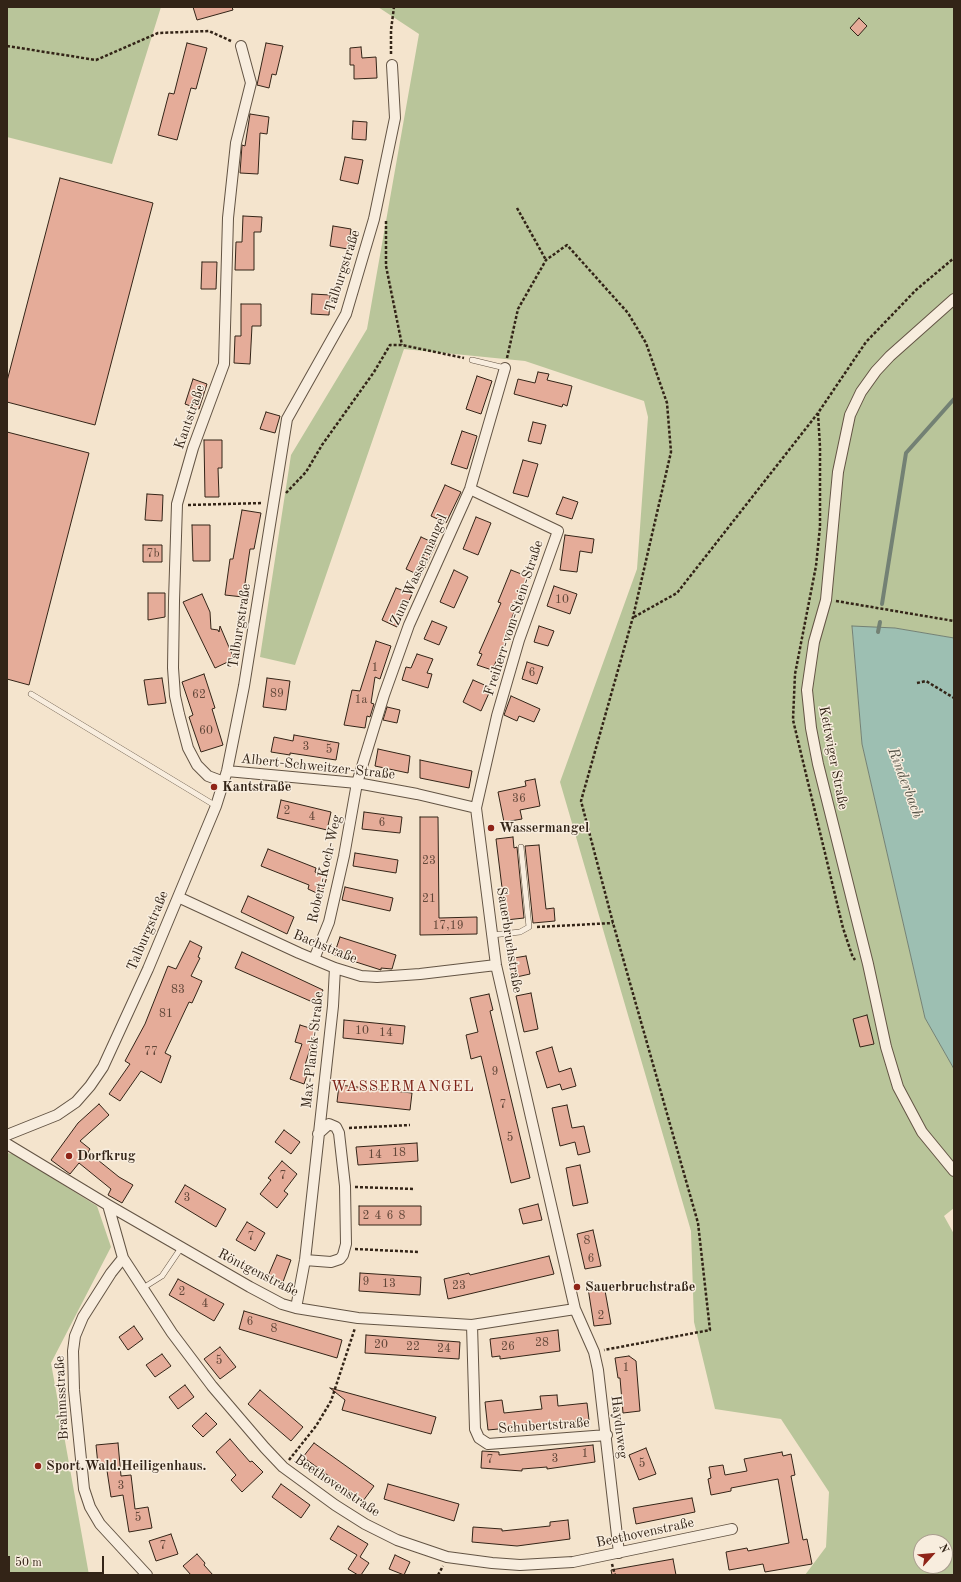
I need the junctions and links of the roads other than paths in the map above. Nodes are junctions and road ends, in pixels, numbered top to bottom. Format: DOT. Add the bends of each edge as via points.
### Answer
graph roads {
  1 [pos="241,46"];
  2 [pos="392,65"];
  3 [pos="954,299"];
  4 [pos="472,360"];
  5 [pos="505,368"];
  6 [pos="470,489"];
  7 [pos="31,694"];
  8 [pos="227,771"];
  9 [pos="224,782"];
  10 [pos="357,783"];
  11 [pos="216,806"];
  12 [pos="476,808"];
  13 [pos="521,847"];
  14 [pos="178,897"];
  15 [pos="492,935"];
  16 [pos="314,959"];
  17 [pos="496,964"];
  18 [pos="335,968"];
  19 [pos="318,1134"];
  20 [pos="7,1135"];
  21 [pos="7,1144"];
  22 [pos="954,1171"];
  23 [pos="108,1205"];
  24 [pos="181,1248"];
  25 [pos="123,1258"];
  26 [pos="305,1260"];
  27 [pos="143,1288"];
  28 [pos="296,1308"];
  29 [pos="575,1310"];
  30 [pos="472,1325"];
  31 [pos="607,1435"];
  32 [pos="732,1529"];
  33 [pos="619,1553"];
  34 [pos="147,1575"];
  1 -- 9 [label="street, Kantstraße" via="251,83 236,143 228,218 224,364 193,448 177,504 173,668 175,696 188,748 197,765 208,776"];
  2 -- 8 [label="street, Talburgstraße" via="395,118 374,219 346,314 287,419 244,686"];
  3 -- 22 [label="street, Kettwiger Straße" via="876,371 861,392 850,415 838,472 826,600 814,642 807,690 818,764 886,1047 898,1087 922,1132"];
  4 -- 5 [label="lane"];
  5 -- 6 [label="street, Zum Wassermangel"];
  6 -- 10 [label="street, Zum Wassermangel" via="409,625"];
  6 -- 12 [label="street, Freiherr-vom-Stein-Straße" via="558,531 519,640 497,716"];
  7 -- 11 [label="lane"];
  8 -- 9 [label="street, Talburgstraße"];
  8 -- 10 [label="street, Albert-Schweitzer-Straße"];
  9 -- 11 [label="street, Talburgstraße"];
  10 -- 12 [label="street, Albert-Schweitzer-Straße"];
  10 -- 16 [label="street, Robert-Koch-Weg" via="329,922"];
  11 -- 14 [label="street, Talburgstraße"];
  12 -- 15 [label="street, Sauerbruchstraße"];
  13 -- 15 [label="lane" via="529,927 520,932"];
  14 -- 16 [label="street, Bachstraße"];
  14 -- 20 [label="street, Talburgstraße" via="103,1067 90,1086 76,1102 58,1115"];
  15 -- 17 [label="street, Sauerbruchstraße"];
  16 -- 18 [label="street, Bachstraße"];
  17 -- 18 [label="street, Bachstraße" via="377,977 361,976"];
  17 -- 29 [label="street, Sauerbruchstraße"];
  18 -- 19 [label="street, Max-Planck-Straße"];
  19 -- 26 [label="street, Max-Planck-Straße"];
  19 -- 26 [label="street, Max-Planck-Straße" via="329,1124 336,1127 338,1133 346,1186 344,1249 340,1259 331,1262"];
  21 -- 23 [label="street, Röntgenstraße"];
  23 -- 24 [label="street, Röntgenstraße"];
  23 -- 25 [label="street, Beethovenstraße"];
  24 -- 27 [label="lane" via="162,1276"];
  24 -- 28 [label="street, Röntgenstraße" via="282,1304"];
  25 -- 27 [label="street, Beethovenstraße"];
  25 -- 34 [label="street, Brahmsstraße" via="83,1317 75,1336 74,1390 83,1481 90,1507 100,1524"];
  26 -- 28 [label="street, Max-Planck-Straße"];
  27 -- 33 [label="street, Beethovenstraße" via="172,1333 212,1386 264,1448 283,1467 365,1524 398,1540 447,1557 492,1564 573,1562"];
  28 -- 30 [label="street, Röntgenstraße" via="358,1318"];
  29 -- 30 [label="street, Röntgenstraße"];
  29 -- 31 [label="street, Haydnweg" via="594,1352"];
  30 -- 31 [label="street, Schubertstraße" via="475,1429 479,1438 488,1444"];
  31 -- 33 [label="street, Haydnweg"];
  32 -- 33 [label="street, Beethovenstraße"];
}
